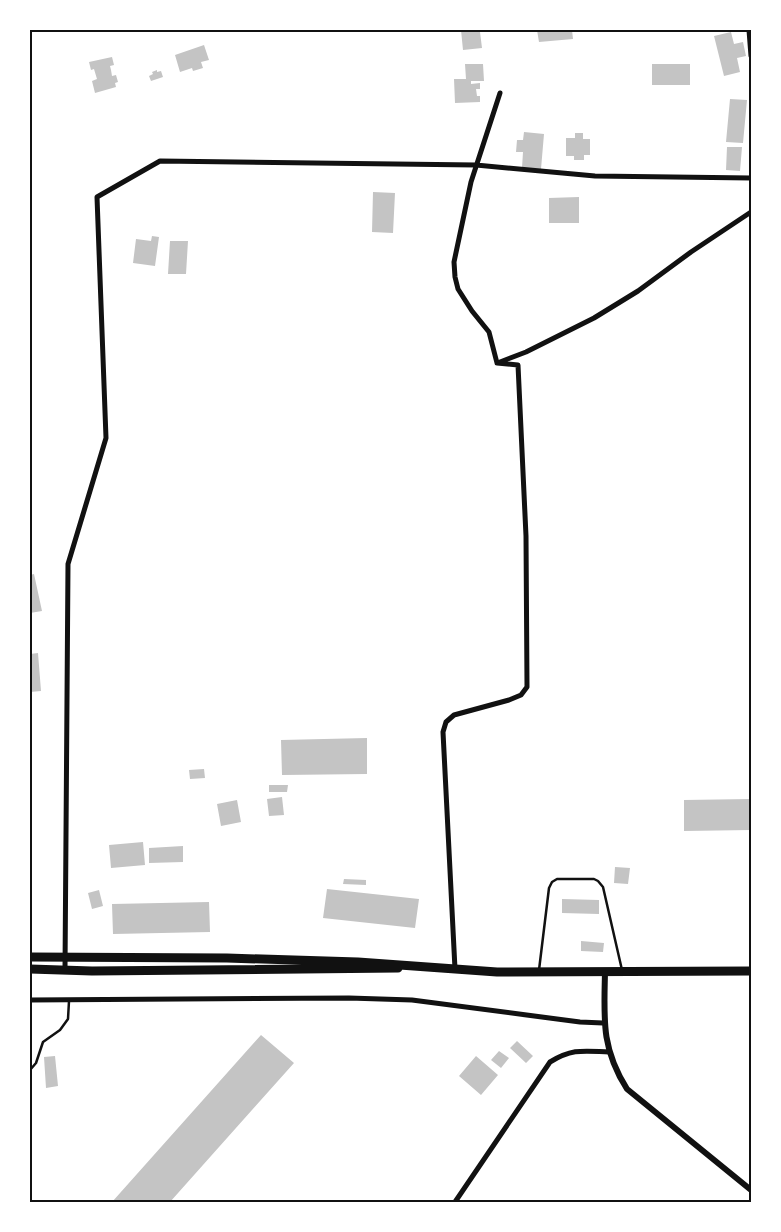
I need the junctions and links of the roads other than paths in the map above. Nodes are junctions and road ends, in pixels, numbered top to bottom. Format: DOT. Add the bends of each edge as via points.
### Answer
graph roads {
  1 [pos="749,30"];
  2 [pos="751,56"];
  3 [pos="500,93"];
  4 [pos="476,165"];
  5 [pos="751,178"];
  6 [pos="751,212"];
  7 [pos="497,364"];
  8 [pos="30,958"];
  9 [pos="66,958"];
  10 [pos="416,966"];
  11 [pos="30,969"];
  12 [pos="455,969"];
  13 [pos="65,970"];
  14 [pos="751,970"];
  15 [pos="539,971"];
  16 [pos="605,972"];
  17 [pos="622,972"];
  18 [pos="30,1000"];
  19 [pos="69,1000"];
  20 [pos="604,1023"];
  21 [pos="609,1052"];
  22 [pos="30,1070"];
  23 [pos="751,1190"];
  24 [pos="455,1202"];
  1 -- 2 [label="street"];
  3 -- 4 [label="street"];
  4 -- 5 [label="street" via="595,176"];
  4 -- 7 [label="street" via="454,262 455,277 458,289 489,332"];
  4 -- 9 [label="street" via="160,162 97,197 106,438 68,564"];
  6 -- 7 [label="street" via="594,318"];
  7 -- 12 [label="street" via="518,365 526,536 527,687 521,695 509,700 454,716 446,722 443,732"];
  8 -- 9 [label="highway"];
  9 -- 10 [label="highway" via="275,960"];
  9 -- 13 [label="street"];
  10 -- 12 [label="highway"];
  10 -- 13 [label="highway" via="376,970"];
  11 -- 13 [label="highway"];
  12 -- 15 [label="highway"];
  14 -- 17 [label="highway"];
  15 -- 16 [label="highway"];
  15 -- 17 [label="lane" via="552,882 557,879 594,879 603,887"];
  16 -- 17 [label="highway"];
  16 -- 20 [label="street"];
  18 -- 19 [label="street"];
  19 -- 20 [label="street" via="412,1000"];
  19 -- 22 [label="lane" via="68,1019 60,1030 43,1042"];
  20 -- 21 [label="street"];
  21 -- 23 [label="street" via="627,1089"];
  21 -- 24 [label="street" via="576,1050 550,1062"];
}
